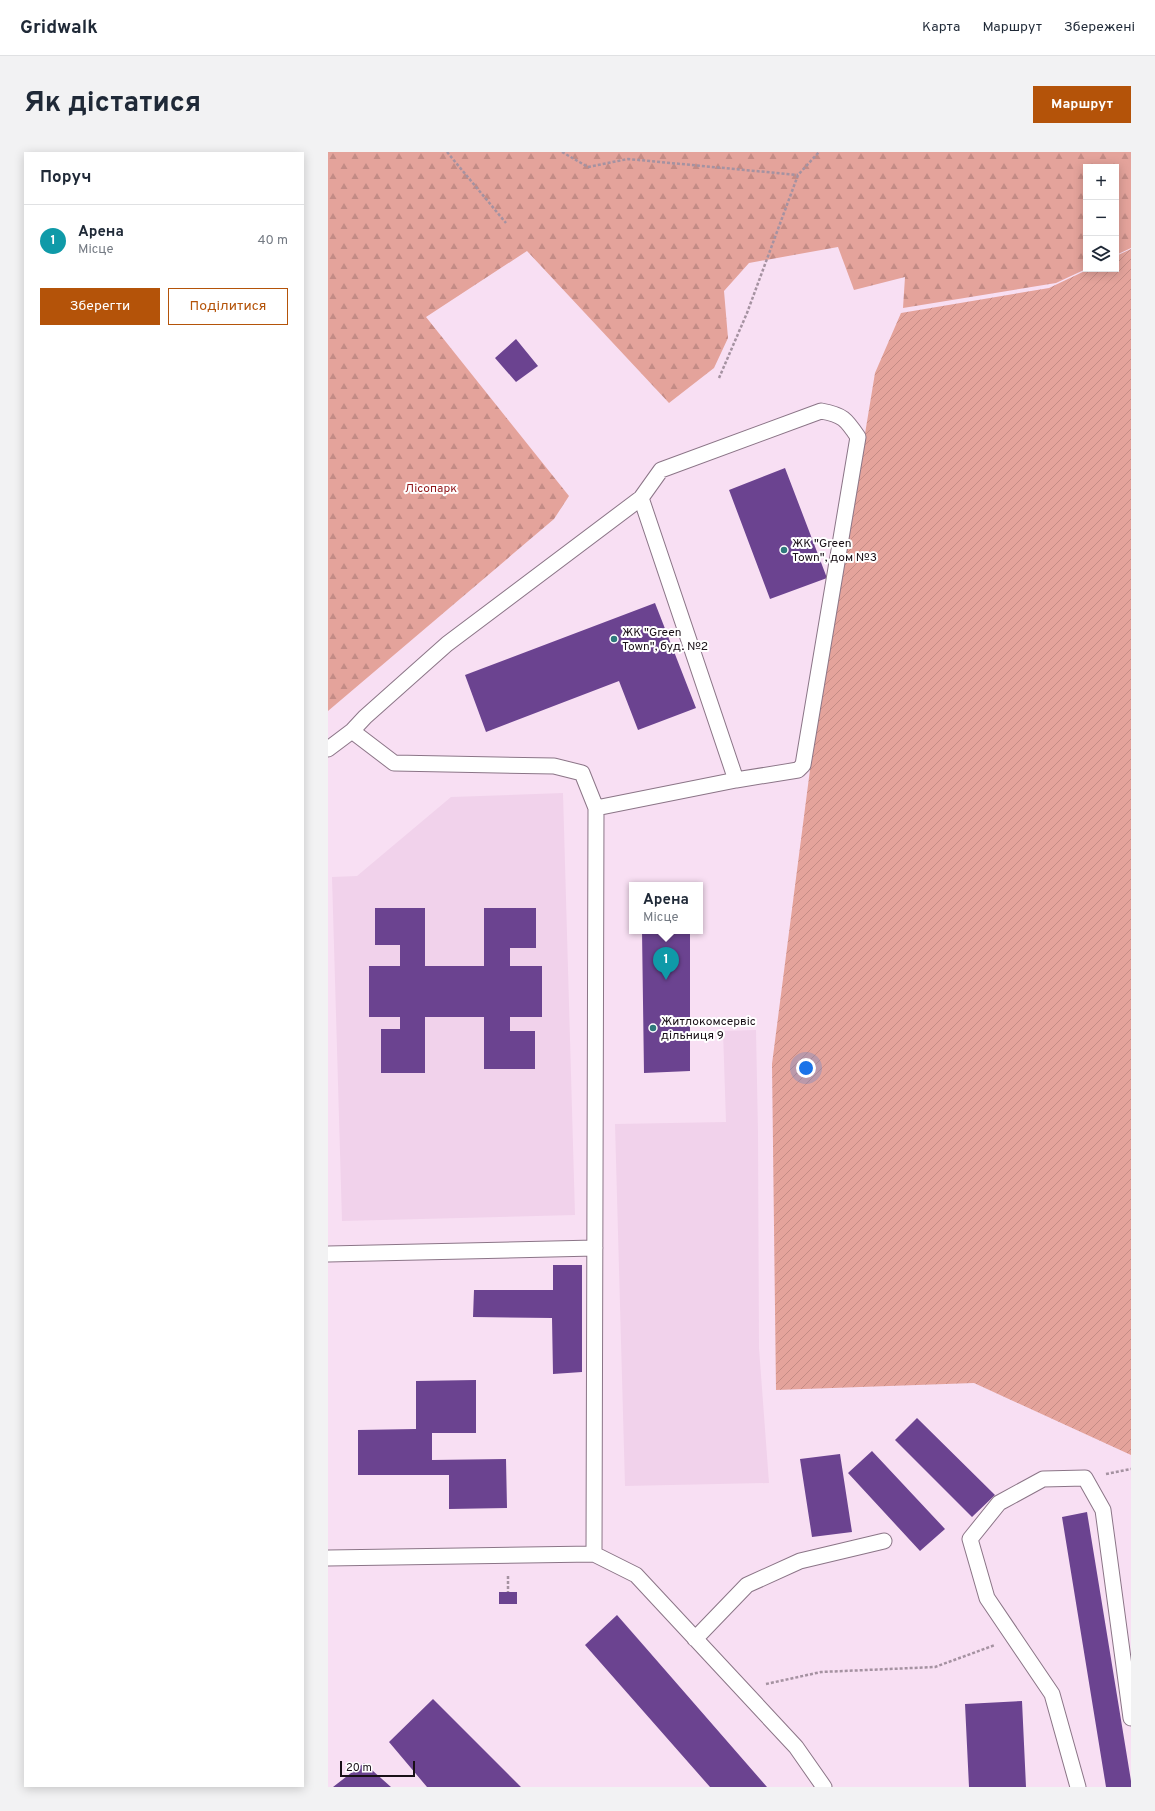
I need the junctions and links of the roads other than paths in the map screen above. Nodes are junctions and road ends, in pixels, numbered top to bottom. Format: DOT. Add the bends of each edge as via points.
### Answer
graph roads {
  1 [pos="641,498"];
  2 [pos="352,731"];
  3 [pos="328,749"];
  4 [pos="736,780"];
  5 [pos="596,808"];
  6 [pos="595,1248"];
  7 [pos="328,1254"];
  8 [pos="884,1541"];
  9 [pos="594,1554"];
  10 [pos="328,1558"];
  11 [pos="694,1639"];
  12 [pos="1131,1718"];
  13 [pos="824,1787"];
  14 [pos="1078,1787"];
  1 -- 2 [label="lane" via="447,644"];
  1 -- 4 [label="lane"];
  1 -- 4 [label="lane" via="661,470 821,411 838,414 850,424 858,437 803,765 798,770"];
  2 -- 3 [label="lane"];
  2 -- 5 [label="lane" via="394,763 554,766 582,773"];
  4 -- 5 [label="lane"];
  5 -- 6 [label="lane"];
  6 -- 7 [label="lane"];
  6 -- 9 [label="lane"];
  8 -- 11 [label="lane" via="800,1561 747,1585"];
  9 -- 10 [label="lane"];
  9 -- 11 [label="lane" via="636,1575"];
  11 -- 13 [label="lane" via="796,1748"];
  12 -- 14 [label="lane" via="1103,1510 1085,1478 1043,1479 999,1503 970,1539 987,1598 1052,1694"];
}
